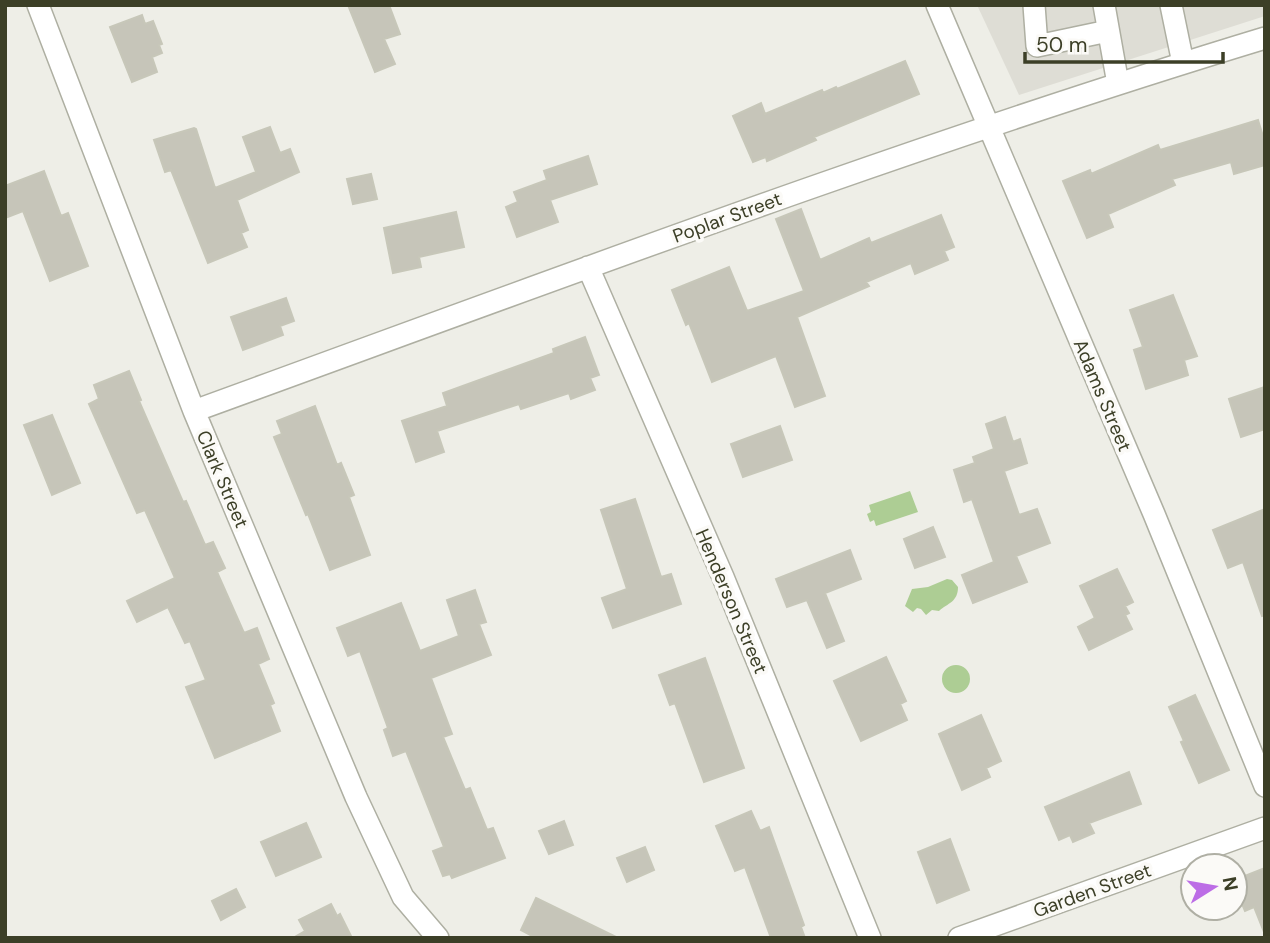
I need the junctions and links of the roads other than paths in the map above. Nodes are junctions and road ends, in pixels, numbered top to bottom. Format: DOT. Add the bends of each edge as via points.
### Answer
graph roads {
  1 [pos="38,5"];
  2 [pos="937,5"];
  3 [pos="1034,5"];
  4 [pos="1104,5"];
  5 [pos="1171,5"];
  6 [pos="1108,31"];
  7 [pos="1265,38"];
  8 [pos="1183,63"];
  9 [pos="1118,84"];
  10 [pos="989,125"];
  11 [pos="588,267"];
  12 [pos="194,411"];
  13 [pos="1265,786"];
  14 [pos="1265,828"];
  15 [pos="438,938"];
  16 [pos="870,938"];
  17 [pos="959,938"];
  1 -- 12 [label="street, Clark Street"];
  2 -- 10 [label="street, Adams Street"];
  3 -- 6 [label="street" via="1037,47"];
  4 -- 6 [label="street"];
  5 -- 8 [label="street"];
  6 -- 9 [label="street"];
  7 -- 8 [label="street, Poplar Street"];
  8 -- 9 [label="street, Poplar Street"];
  9 -- 10 [label="street, Poplar Street"];
  10 -- 11 [label="street, Poplar Street"];
  10 -- 13 [label="street, Adams Street"];
  11 -- 12 [label="street, Poplar Street"];
  11 -- 16 [label="street, Henderson Street" via="723,577"];
  12 -- 15 [label="street, Clark Street" via="356,797 403,897"];
  14 -- 17 [label="street, Garden Street"];
}
